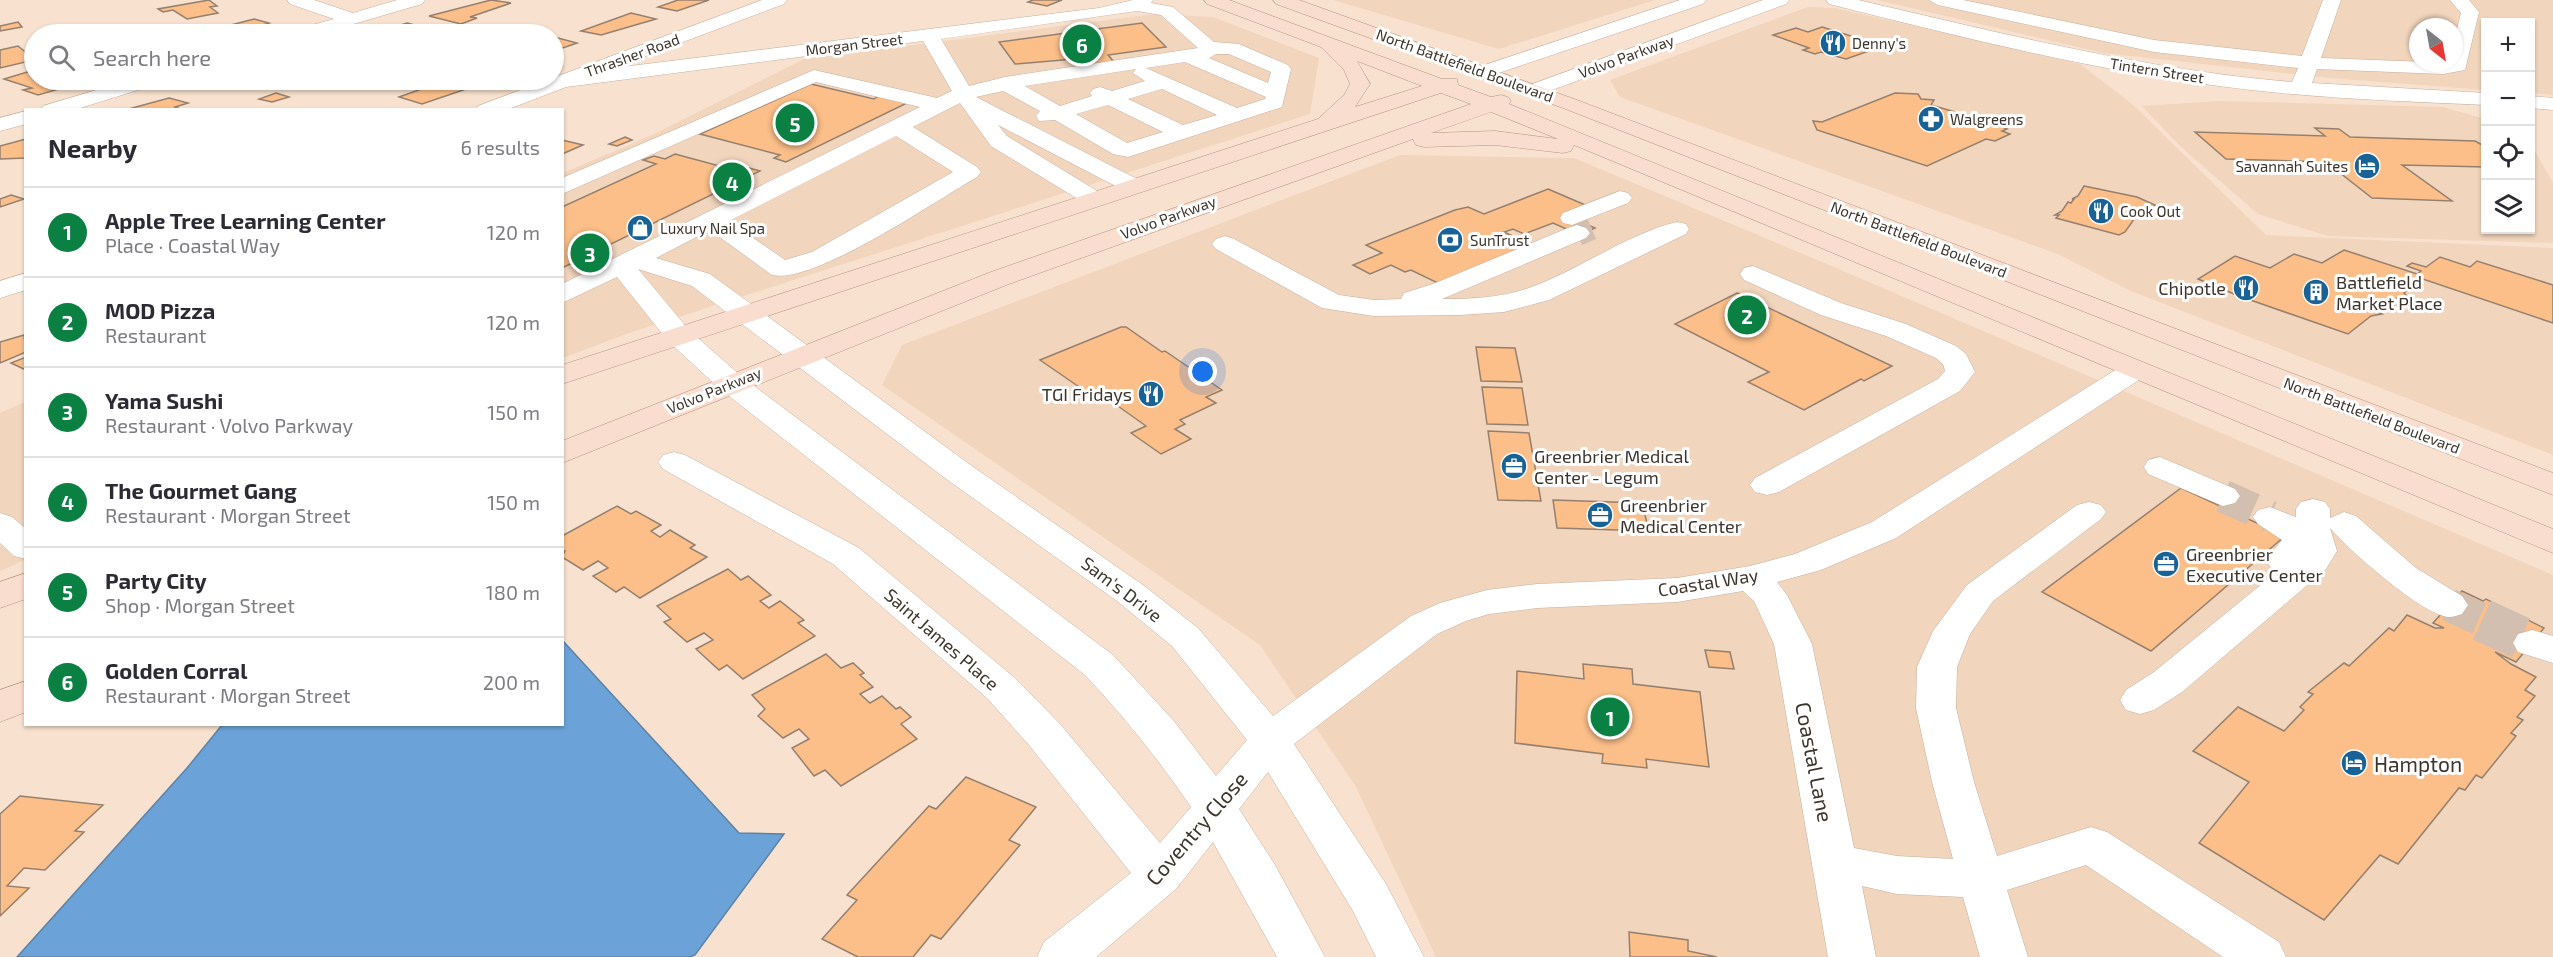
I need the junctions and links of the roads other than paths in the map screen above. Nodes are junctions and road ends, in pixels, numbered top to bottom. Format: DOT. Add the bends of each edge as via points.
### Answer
graph roads {
  1 [pos="296,0"];
  2 [pos="416,0"];
  3 [pos="778,0"];
  4 [pos="1071,0"];
  5 [pos="1213,0"];
  6 [pos="1282,0"];
  7 [pos="1697,0"];
  8 [pos="1780,0"];
  9 [pos="1835,0"];
  10 [pos="1938,0"];
  11 [pos="2332,0"];
  12 [pos="2459,0"];
  13 [pos="1141,3"];
  14 [pos="1764,4"];
  15 [pos="990,12"];
  16 [pos="353,19"];
  17 [pos="336,24"];
  18 [pos="928,35"];
  19 [pos="1317,37"];
  20 [pos="1209,48"];
  21 [pos="1190,57"];
  22 [pos="2309,63"];
  23 [pos="1127,66"];
  24 [pos="1483,72"];
  25 [pos="1063,75"];
  26 [pos="564,80"];
  27 [pos="564,81"];
  28 [pos="1164,82"];
  29 [pos="1005,83"];
  30 [pos="1442,86"];
  31 [pos="2300,88"];
  32 [pos="117,90"];
  33 [pos="537,90"];
  34 [pos="1534,90"];
  35 [pos="1276,93"];
  36 [pos="966,97"];
  37 [pos="1110,98"];
  38 [pos="2481,99"];
  39 [pos="2535,102"];
  40 [pos="2553,104"];
  41 [pos="939,105"];
  42 [pos="1492,105"];
  43 [pos="57,108"];
  44 [pos="490,108"];
  45 [pos="1059,113"];
  46 [pos="1237,116"];
  47 [pos="24,118"];
  48 [pos="1325,123"];
  49 [pos="0,124"];
  50 [pos="1015,125"];
  51 [pos="897,127"];
  52 [pos="1182,133"];
  53 [pos="1368,147"];
  54 [pos="1651,169"];
  55 [pos="564,186"];
  56 [pos="1133,186"];
  57 [pos="1094,199"];
  58 [pos="1629,204"];
  59 [pos="711,220"];
  60 [pos="1677,229"];
  61 [pos="1225,244"];
  62 [pos="627,262"];
  63 [pos="1753,274"];
  64 [pos="24,282"];
  65 [pos="0,290"];
  66 [pos="564,294"];
  67 [pos="1374,308"];
  68 [pos="746,313"];
  69 [pos="678,335"];
  70 [pos="802,355"];
  71 [pos="2135,370"];
  72 [pos="564,374"];
  73 [pos="731,383"];
  74 [pos="564,452"];
  75 [pos="674,462"];
  76 [pos="2160,467"];
  77 [pos="1767,485"];
  78 [pos="2553,485"];
  79 [pos="2223,496"];
  80 [pos="2089,512"];
  81 [pos="2270,517"];
  82 [pos="0,524"];
  83 [pos="2553,542"];
  84 [pos="24,546"];
  85 [pos="1751,578"];
  86 [pos="24,586"];
  87 [pos="0,596"];
  88 [pos="2449,605"];
  89 [pos="2194,660"];
  90 [pos="24,696"];
  91 [pos="2140,700"];
  92 [pos="0,707"];
  93 [pos="1270,740"];
  94 [pos="1216,808"];
  95 [pos="1834,862"];
  96 [pos="1160,876"];
  97 [pos="1982,879"];
  98 [pos="1061,957"];
  99 [pos="1301,957"];
  100 [pos="1400,957"];
  101 [pos="1852,957"];
  102 [pos="2004,957"];
  103 [pos="2262,957"];
  1 -- 16 [label="street"];
  2 -- 16 [label="street"];
  3 -- 26 [label="street, Thrasher Road"];
  4 -- 15 [label="street" via="1042,8"];
  5 -- 19 [label="main road, North Battlefield Boulevard"];
  6 -- 24 [label="main road, North Battlefield Boulevard"];
  7 -- 24 [label="street, Volvo Parkway"];
  8 -- 14 [label="street, Volvo Parkway"];
  9 -- 31 [label="street, Tintern Street" via="2097,60 2220,80"];
  10 -- 22 [label="street" via="2154,46"];
  11 -- 22 [label="street"];
  12 -- 22 [label="street" via="2470,12 2458,66"];
  13 -- 18 [label="street, Morgan Street"];
  13 -- 20 [label="street, Morgan Street" via="1167,11"];
  14 -- 34 [label="street, Volvo Parkway"];
  16 -- 17 [label="street"];
  18 -- 27 [label="street, Morgan Street"];
  18 -- 36 [label="street"];
  19 -- 30 [label="main road, North Battlefield Boulevard"];
  19 -- 48 [label="main road" via="1349,63 1359,84 1353,98"];
  20 -- 21 [label="street" via="1207,53"];
  20 -- 35 [label="street" via="1232,48 1281,69"];
  21 -- 23 [label="street"];
  21 -- 35 [label="street"];
  22 -- 31 [label="street"];
  23 -- 25 [label="street"];
  23 -- 28 [label="street"];
  24 -- 30 [label="main road, Volvo Parkway"];
  24 -- 34 [label="main road, North Battlefield Boulevard"];
  25 -- 29 [label="street"];
  25 -- 37 [label="street"];
  28 -- 37 [label="street"];
  28 -- 46 [label="street"];
  29 -- 36 [label="street"];
  29 -- 45 [label="street"];
  30 -- 42 [label="main road, North Battlefield Boulevard"];
  30 -- 48 [label="main road, Volvo Parkway"];
  31 -- 38 [label="street, Tintern Street"];
  32 -- 43 [label="street"];
  33 -- 44 [label="street, Thrasher Road"];
  34 -- 42 [label="main road, Volvo Parkway"];
  34 -- 78 [label="main road, North Battlefield Boulevard"];
  35 -- 46 [label="street" via="1272,105"];
  36 -- 41 [label="street"];
  36 -- 50 [label="street"];
  36 -- 57 [label="street" via="999,141"];
  37 -- 45 [label="street"];
  37 -- 52 [label="street"];
  39 -- 40 [label="street"];
  41 -- 51 [label="street"];
  41 -- 55 [label="street" via="814,76"];
  42 -- 53 [label="main road, Volvo Parkway"];
  42 -- 54 [label="main road, North Battlefield Boulevard"];
  45 -- 50 [label="street"];
  45 -- 52 [label="street" via="1124,150"];
  46 -- 52 [label="street"];
  47 -- 49 [label="street"];
  48 -- 56 [label="main road, Volvo Parkway"];
  50 -- 56 [label="street"];
  51 -- 59 [label="street"];
  51 -- 59 [label="street" via="969,172 821,256 781,269"];
  53 -- 54 [label="main road" via="1433,139 1505,139 1571,148"];
  53 -- 70 [label="main road, Volvo Parkway" via="1045,261"];
  54 -- 71 [label="main road, North Battlefield Boulevard"];
  56 -- 57 [label="main road, Volvo Parkway"];
  57 -- 68 [label="main road, Volvo Parkway"];
  58 -- 67 [label="street" via="1574,226 1542,247 1443,290"];
  59 -- 62 [label="street"];
  60 -- 67 [label="street" via="1539,294 1504,304"];
  61 -- 67 [label="street" via="1332,303"];
  62 -- 66 [label="street"];
  62 -- 68 [label="street, Sam's Drive" via="701,280"];
  62 -- 69 [label="street"];
  63 -- 77 [label="street" via="1831,309 1896,330 1946,352 1956,360 1960,372 1949,385"];
  64 -- 65 [label="street"];
  68 -- 69 [label="main road, Volvo Parkway"];
  68 -- 70 [label="street, Sam's Drive"];
  69 -- 72 [label="main road, Volvo Parkway"];
  69 -- 73 [label="street"];
  70 -- 73 [label="main road, Volvo Parkway"];
  70 -- 93 [label="street, Sam's Drive" via="1185,637"];
  71 -- 83 [label="main road, North Battlefield Boulevard"];
  71 -- 85 [label="street, Coastal Way" via="1884,530 1808,562"];
  73 -- 74 [label="main road, Volvo Parkway"];
  73 -- 94 [label="street" via="1099,665 1136,702"];
  75 -- 96 [label="street, Saint James Place" via="846,556 1001,688 1044,734"];
  76 -- 79 [label="street"];
  80 -- 97 [label="street" via="1980,592 1952,631 1937,667 1936,708"];
  81 -- 89 [label="street" via="2291,528 2300,539 2299,547 2191,640"];
  82 -- 84 [label="street"];
  85 -- 93 [label="street, Coastal Way" via="1677,590 1537,596 1487,602 1453,612 1424,626"];
  85 -- 95 [label="street, Coastal Lane" via="1769,595 1793,644"];
  86 -- 87 [label="main road"];
  88 -- 89 [label="street" via="2403,576 2328,516 2313,535 2319,551 2313,561"];
  89 -- 91 [label="street"];
  90 -- 92 [label="main road"];
  93 -- 94 [label="street, Coventry Close"];
  93 -- 100 [label="street, Sam's Drive" via="1370,898"];
  94 -- 96 [label="street, Coventry Close"];
  94 -- 99 [label="street"];
  95 -- 97 [label="street" via="1897,875"];
  95 -- 101 [label="street, Coastal Lane"];
  96 -- 98 [label="street, Coventry Close"];
  97 -- 102 [label="street"];
  97 -- 103 [label="street" via="2091,845"];
}
